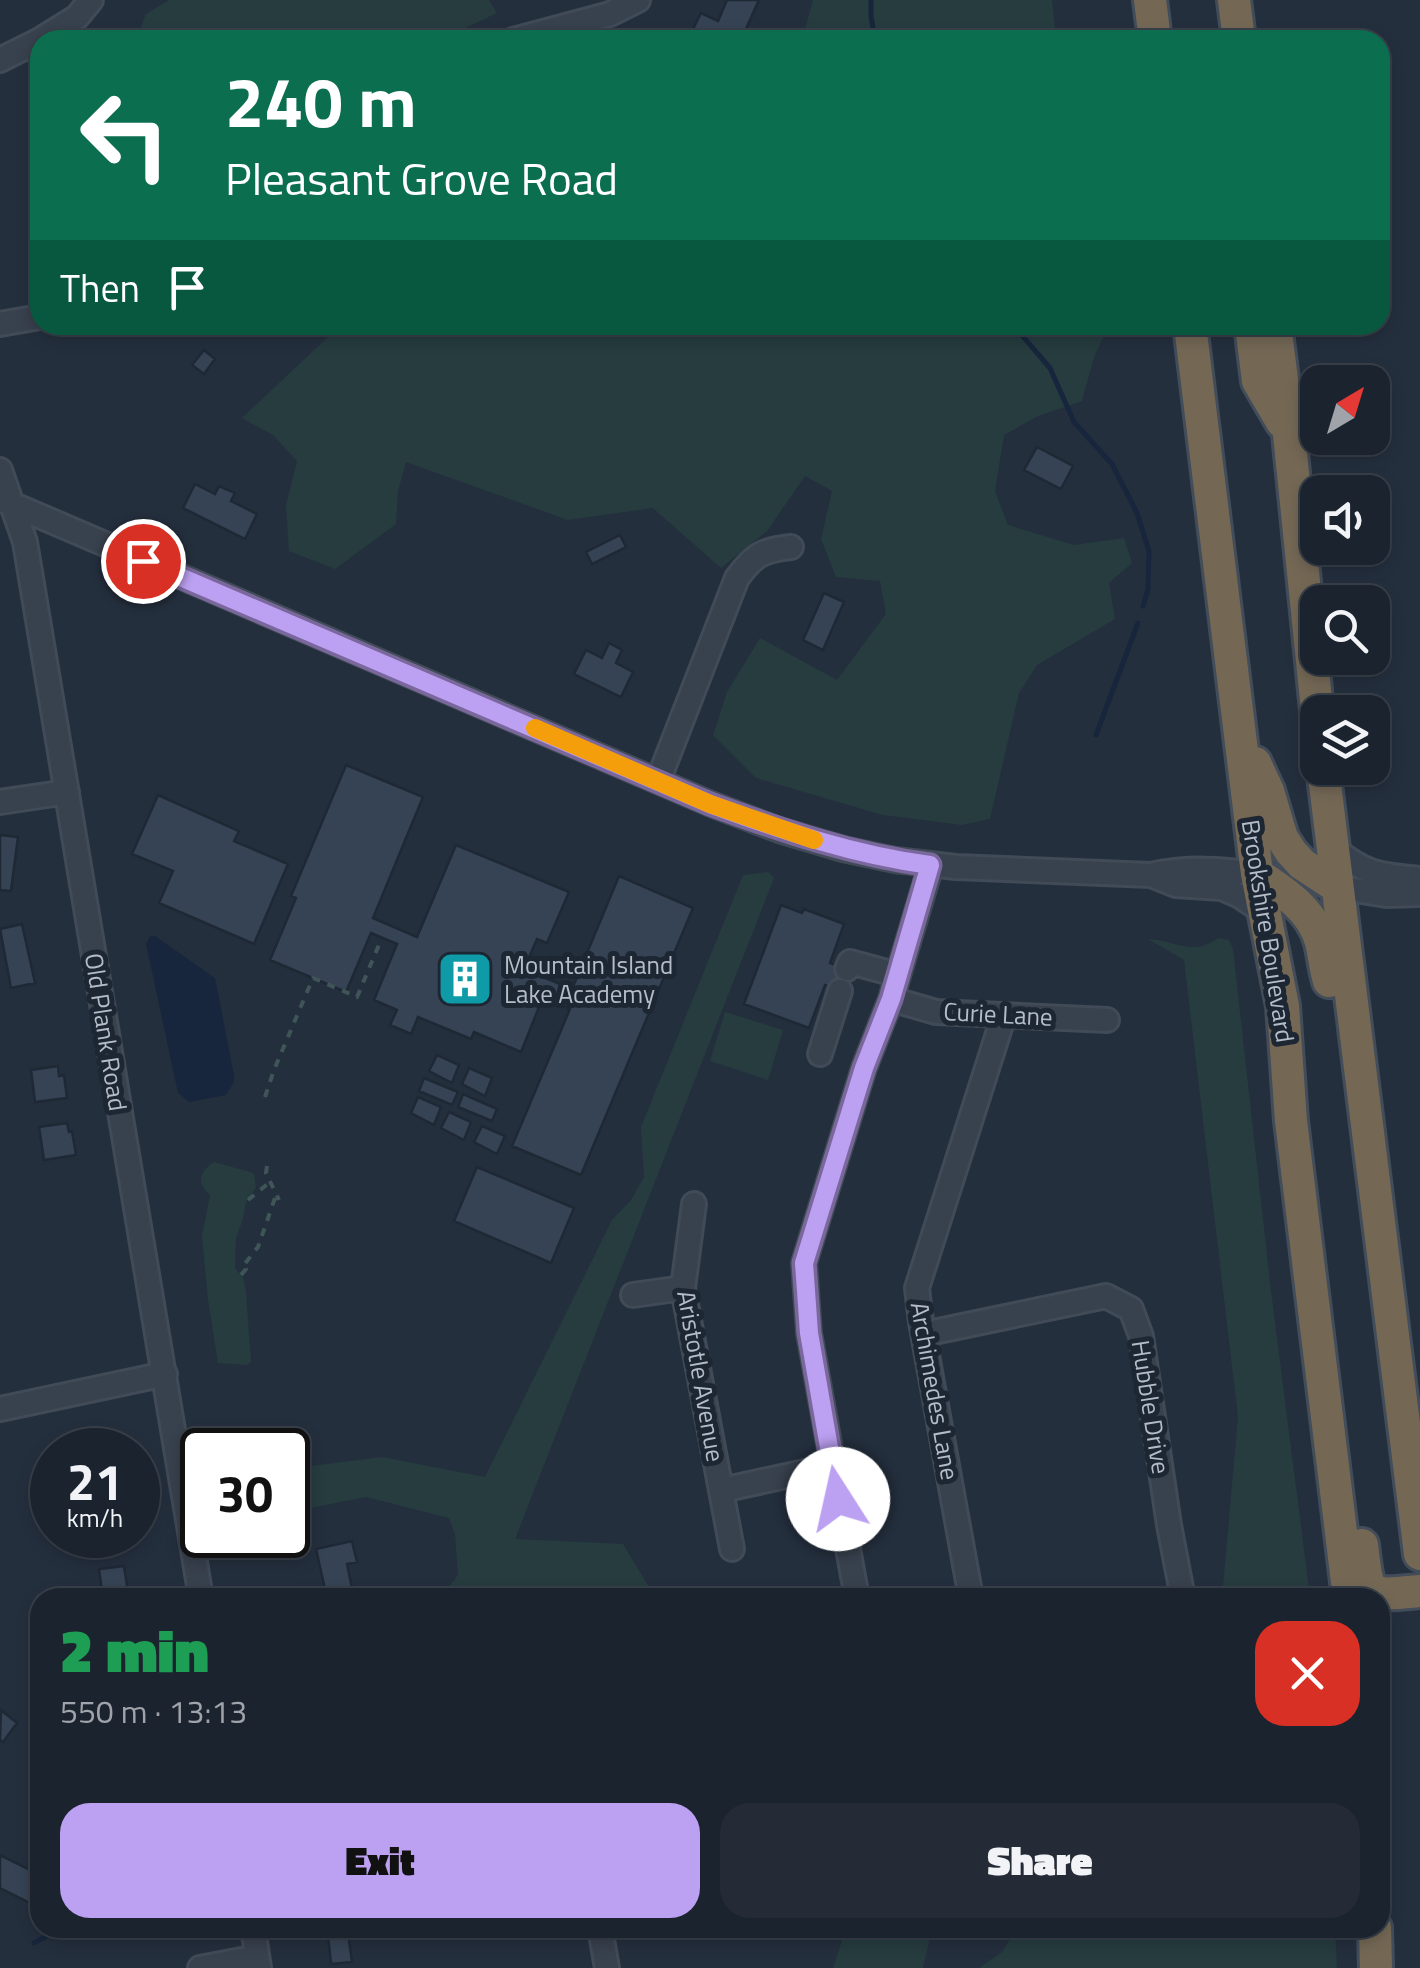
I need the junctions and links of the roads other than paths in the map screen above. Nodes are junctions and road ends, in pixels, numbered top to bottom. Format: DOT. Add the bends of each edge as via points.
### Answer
graph roads {
  1 [pos="90,0"];
  2 [pos="638,0"];
  3 [pos="1150,0"];
  4 [pos="1234,0"];
  5 [pos="57,30"];
  6 [pos="550,30"];
  7 [pos="1154,30"];
  8 [pos="1238,30"];
  9 [pos="30,45"];
  10 [pos="0,60"];
  11 [pos="30,319"];
  12 [pos="0,324"];
  13 [pos="1191,335"];
  14 [pos="1252,335"];
  15 [pos="1277,335"];
  16 [pos="1289,434"];
  17 [pos="0,470"];
  18 [pos="6,502"];
  19 [pos="792,547"];
  20 [pos="1315,695"];
  21 [pos="1240,732"];
  22 [pos="658,781"];
  23 [pos="1325,785"];
  24 [pos="67,792"];
  25 [pos="0,802"];
  26 [pos="1332,848"];
  27 [pos="930,865"];
  28 [pos="1257,874"];
  29 [pos="1150,875"];
  30 [pos="1420,879"];
  31 [pos="1337,887"];
  32 [pos="1420,894"];
  33 [pos="1264,912"];
  34 [pos="898,975"];
  35 [pos="891,999"];
  36 [pos="1004,1016"];
  37 [pos="1107,1020"];
  38 [pos="1358,1050"];
  39 [pos="820,1054"];
  40 [pos="694,1204"];
  41 [pos="683,1288"];
  42 [pos="633,1295"];
  43 [pos="1313,1303"];
  44 [pos="924,1334"];
  45 [pos="165,1374"];
  46 [pos="0,1409"];
  47 [pos="832,1466"];
  48 [pos="722,1490"];
  49 [pos="732,1549"];
  50 [pos="1420,1554"];
  51 [pos="199,1588"];
  52 [pos="855,1588"];
  53 [pos="970,1588"];
  54 [pos="1181,1588"];
  55 [pos="1348,1588"];
  56 [pos="1372,1588"];
  57 [pos="1420,1591"];
  58 [pos="1390,1594"];
  59 [pos="254,1938"];
  60 [pos="602,1938"];
  61 [pos="1375,1938"];
  62 [pos="258,1963"];
  63 [pos="200,1968"];
  64 [pos="607,1968"];
  65 [pos="1376,1968"];
  1 -- 5 [label="street"];
  2 -- 6 [label="street"];
  3 -- 7 [label="highway"];
  4 -- 8 [label="highway"];
  9 -- 10 [label="street"];
  11 -- 12 [label="street"];
  13 -- 21 [label="highway, Brookshire Boulevard"];
  14 -- 16 [label="highway" via="1258,381"];
  15 -- 16 [label="highway"];
  16 -- 20 [label="highway"];
  17 -- 18 [label="street, Old Plank Road"];
  18 -- 22 [label="street"];
  18 -- 24 [label="street, Old Plank Road" via="25,542"];
  19 -- 22 [label="street" via="767,550 736,578"];
  21 -- 28 [label="highway, Brookshire Boulevard"];
  21 -- 31 [label="highway" via="1282,838 1302,864"];
  22 -- 27 [label="street" via="842,849"];
  23 -- 26 [label="highway"];
  24 -- 25 [label="street"];
  24 -- 45 [label="street, Old Plank Road"];
  26 -- 30 [label="street" via="1368,872"];
  26 -- 31 [label="highway"];
  27 -- 29 [label="street"];
  27 -- 34 [label="street"];
  28 -- 29 [label="street" via="1177,869"];
  28 -- 33 [label="highway, Brookshire Boulevard"];
  28 -- 38 [label="highway" via="1298,904 1317,929 1327,975"];
  29 -- 33 [label="street" via="1176,885 1222,888"];
  31 -- 32 [label="street"];
  31 -- 38 [label="highway"];
  33 -- 43 [label="highway, Brookshire Boulevard" via="1283,1006"];
  34 -- 35 [label="street"];
  34 -- 39 [label="street" via="850,962"];
  35 -- 36 [label="street, Curie Lane" via="936,1012"];
  35 -- 47 [label="street" via="804,1263"];
  36 -- 37 [label="street, Curie Lane"];
  36 -- 44 [label="street, Archimedes Lane" via="917,1288"];
  38 -- 50 [label="highway"];
  40 -- 41 [label="street, Aristotle Avenue"];
  41 -- 42 [label="street"];
  41 -- 48 [label="street, Aristotle Avenue"];
  43 -- 55 [label="highway, Brookshire Boulevard"];
  43 -- 56 [label="highway" via="1328,1321"];
  44 -- 53 [label="street, Archimedes Lane"];
  44 -- 54 [label="street, Hubble Drive" via="1106,1296 1131,1310 1141,1336"];
  45 -- 46 [label="street"];
  45 -- 51 [label="street, Old Plank Road"];
  47 -- 48 [label="street"];
  47 -- 52 [label="street"];
  48 -- 49 [label="street, Aristotle Avenue"];
  57 -- 58 [label="highway"];
  59 -- 62 [label="street"];
  60 -- 64 [label="street"];
  61 -- 65 [label="highway"];
  62 -- 63 [label="street"];
}
